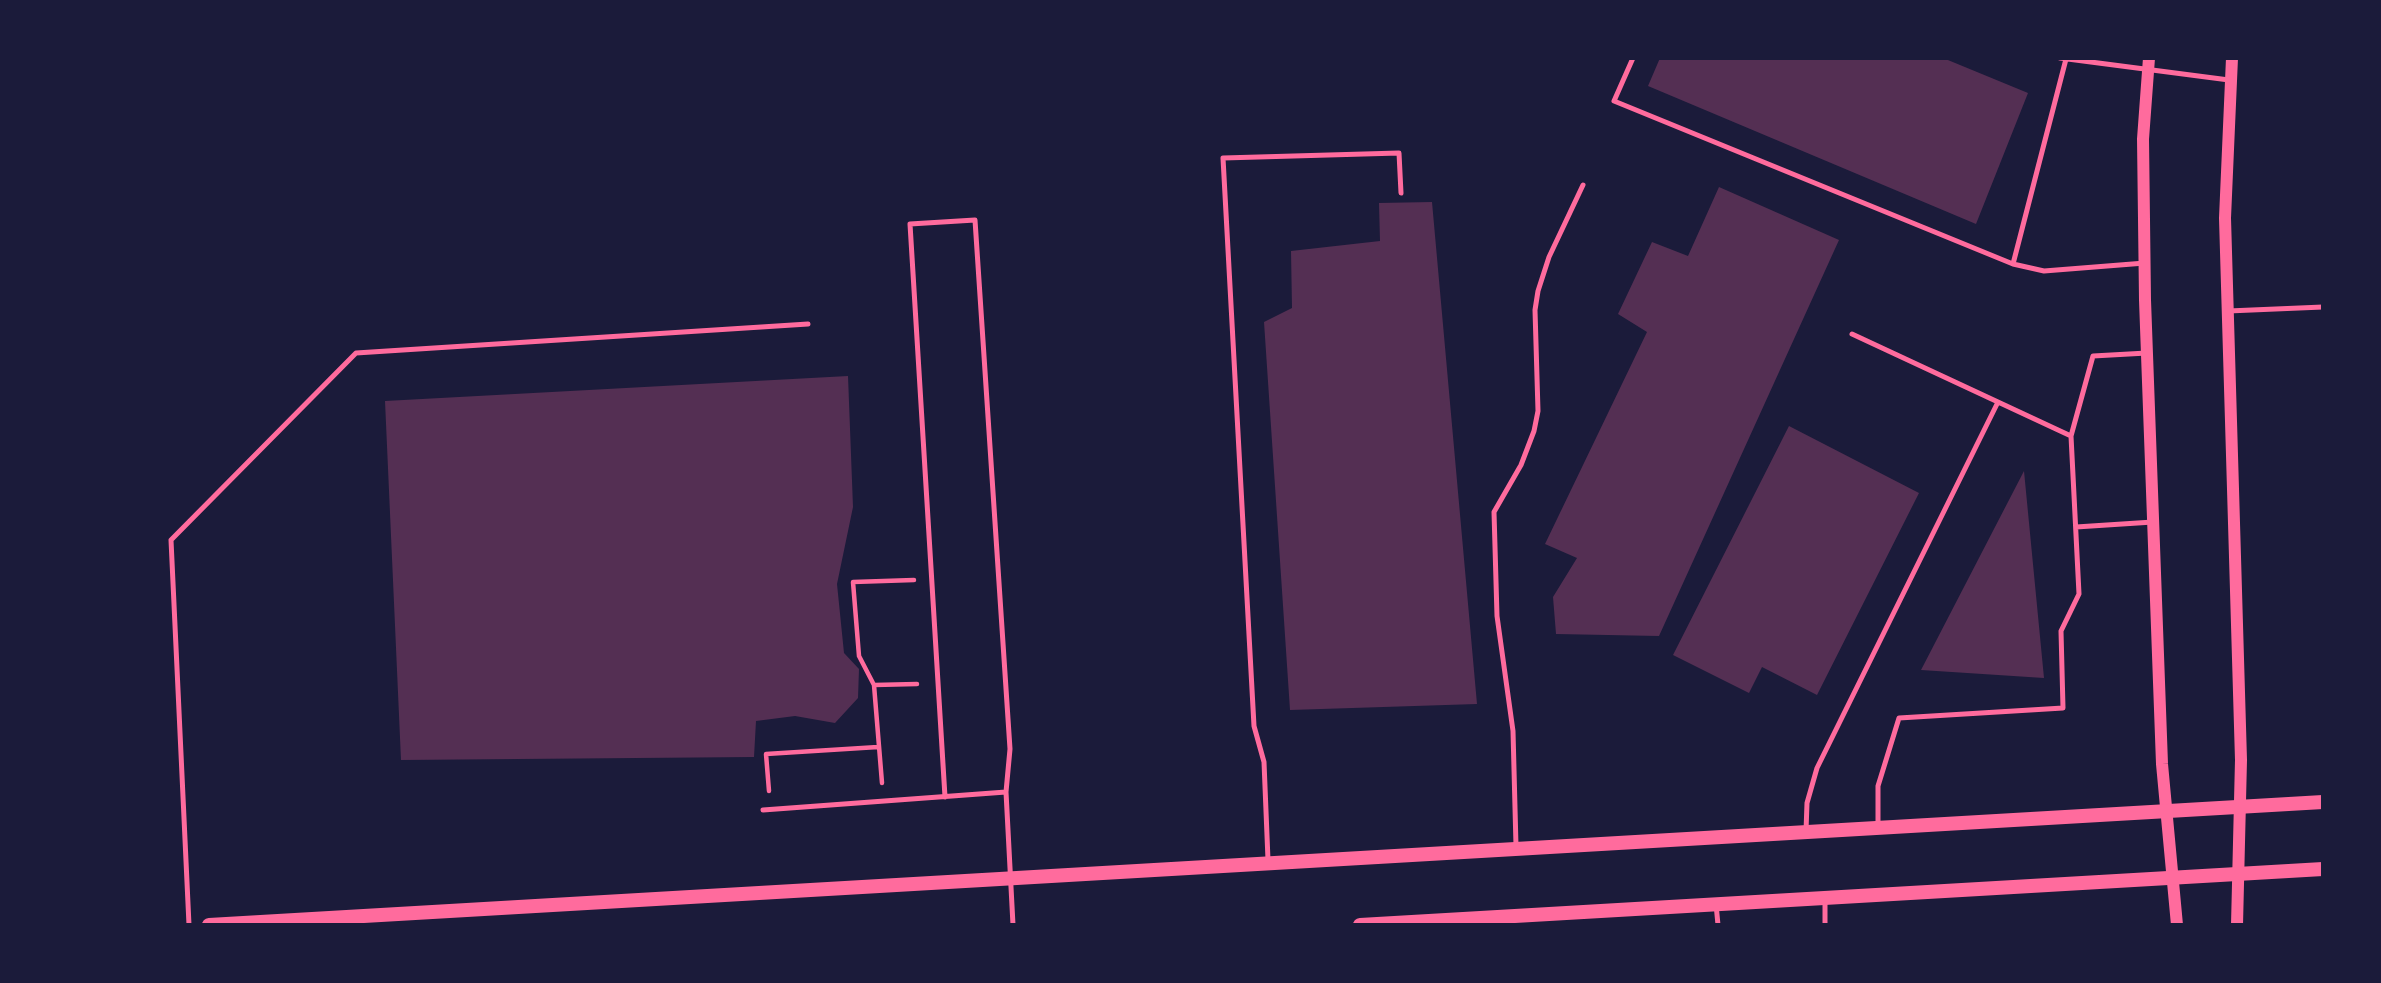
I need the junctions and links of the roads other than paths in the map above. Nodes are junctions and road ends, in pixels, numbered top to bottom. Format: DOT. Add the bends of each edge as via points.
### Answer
graph roads {
  1 [pos="1633,58"];
  2 [pos="2231,58"];
  3 [pos="2063,59"];
  4 [pos="2148,64"];
  5 [pos="2229,80"];
  6 [pos="1583,185"];
  7 [pos="1401,193"];
  8 [pos="2145,263"];
  9 [pos="2013,264"];
  10 [pos="2323,307"];
  11 [pos="2228,312"];
  12 [pos="807,324"];
  13 [pos="1852,334"];
  14 [pos="2147,353"];
  15 [pos="1998,402"];
  16 [pos="2071,436"];
  17 [pos="2153,522"];
  18 [pos="2076,527"];
  19 [pos="1006,792"];
  20 [pos="945,797"];
  21 [pos="2323,802"];
  22 [pos="2241,806"];
  23 [pos="763,810"];
  24 [pos="2167,810"];
  25 [pos="1878,828"];
  26 [pos="1806,832"];
  27 [pos="1516,850"];
  28 [pos="1268,863"];
  29 [pos="2323,869"];
  30 [pos="2239,873"];
  31 [pos="2174,877"];
  32 [pos="1012,878"];
  33 [pos="1825,898"];
  34 [pos="1716,904"];
  35 [pos="189,925"];
  36 [pos="209,925"];
  37 [pos="1013,925"];
  38 [pos="1360,925"];
  39 [pos="1369,925"];
  40 [pos="1718,925"];
  41 [pos="1825,925"];
  42 [pos="2177,925"];
  43 [pos="2237,925"];
  1 -- 9 [label="lane" via="1614,101"];
  2 -- 5 [label="street"];
  3 -- 4 [label="lane"];
  3 -- 9 [label="lane"];
  4 -- 5 [label="lane"];
  4 -- 8 [label="street" via="2143,139"];
  5 -- 11 [label="street" via="2225,179"];
  6 -- 27 [label="lane" via="1538,291 1534,430 1521,465 1494,512 1497,616 1513,731"];
  7 -- 28 [label="lane" via="1399,153 1223,158 1254,726 1264,762"];
  8 -- 9 [label="lane" via="2044,271"];
  8 -- 14 [label="street"];
  10 -- 11 [label="lane"];
  11 -- 22 [label="street"];
  12 -- 35 [label="lane" via="356,353 171,540"];
  13 -- 15 [label="lane"];
  14 -- 16 [label="lane" via="2093,356"];
  14 -- 17 [label="street"];
  15 -- 16 [label="lane"];
  15 -- 26 [label="lane" via="1817,768 1807,803"];
  16 -- 18 [label="lane"];
  17 -- 18 [label="lane"];
  17 -- 24 [label="street"];
  18 -- 25 [label="lane" via="2080,594 2061,631 2063,708 1899,718 1878,786"];
  19 -- 20 [label="lane"];
  19 -- 20 [label="lane" via="1010,749 975,220 910,224"];
  19 -- 32 [label="lane"];
  20 -- 23 [label="lane"];
  21 -- 22 [label="main road"];
  22 -- 24 [label="main road"];
  22 -- 30 [label="street"];
  24 -- 25 [label="main road"];
  24 -- 31 [label="street"];
  25 -- 26 [label="main road"];
  26 -- 27 [label="main road"];
  27 -- 28 [label="main road"];
  28 -- 32 [label="main road"];
  29 -- 30 [label="main road"];
  30 -- 31 [label="main road"];
  30 -- 43 [label="street"];
  31 -- 33 [label="main road"];
  31 -- 42 [label="street"];
  32 -- 36 [label="main road"];
  32 -- 37 [label="lane"];
  33 -- 34 [label="main road"];
  33 -- 41 [label="lane"];
  34 -- 39 [label="main road"];
  34 -- 40 [label="lane"];
  38 -- 39 [label="main road"];
}
